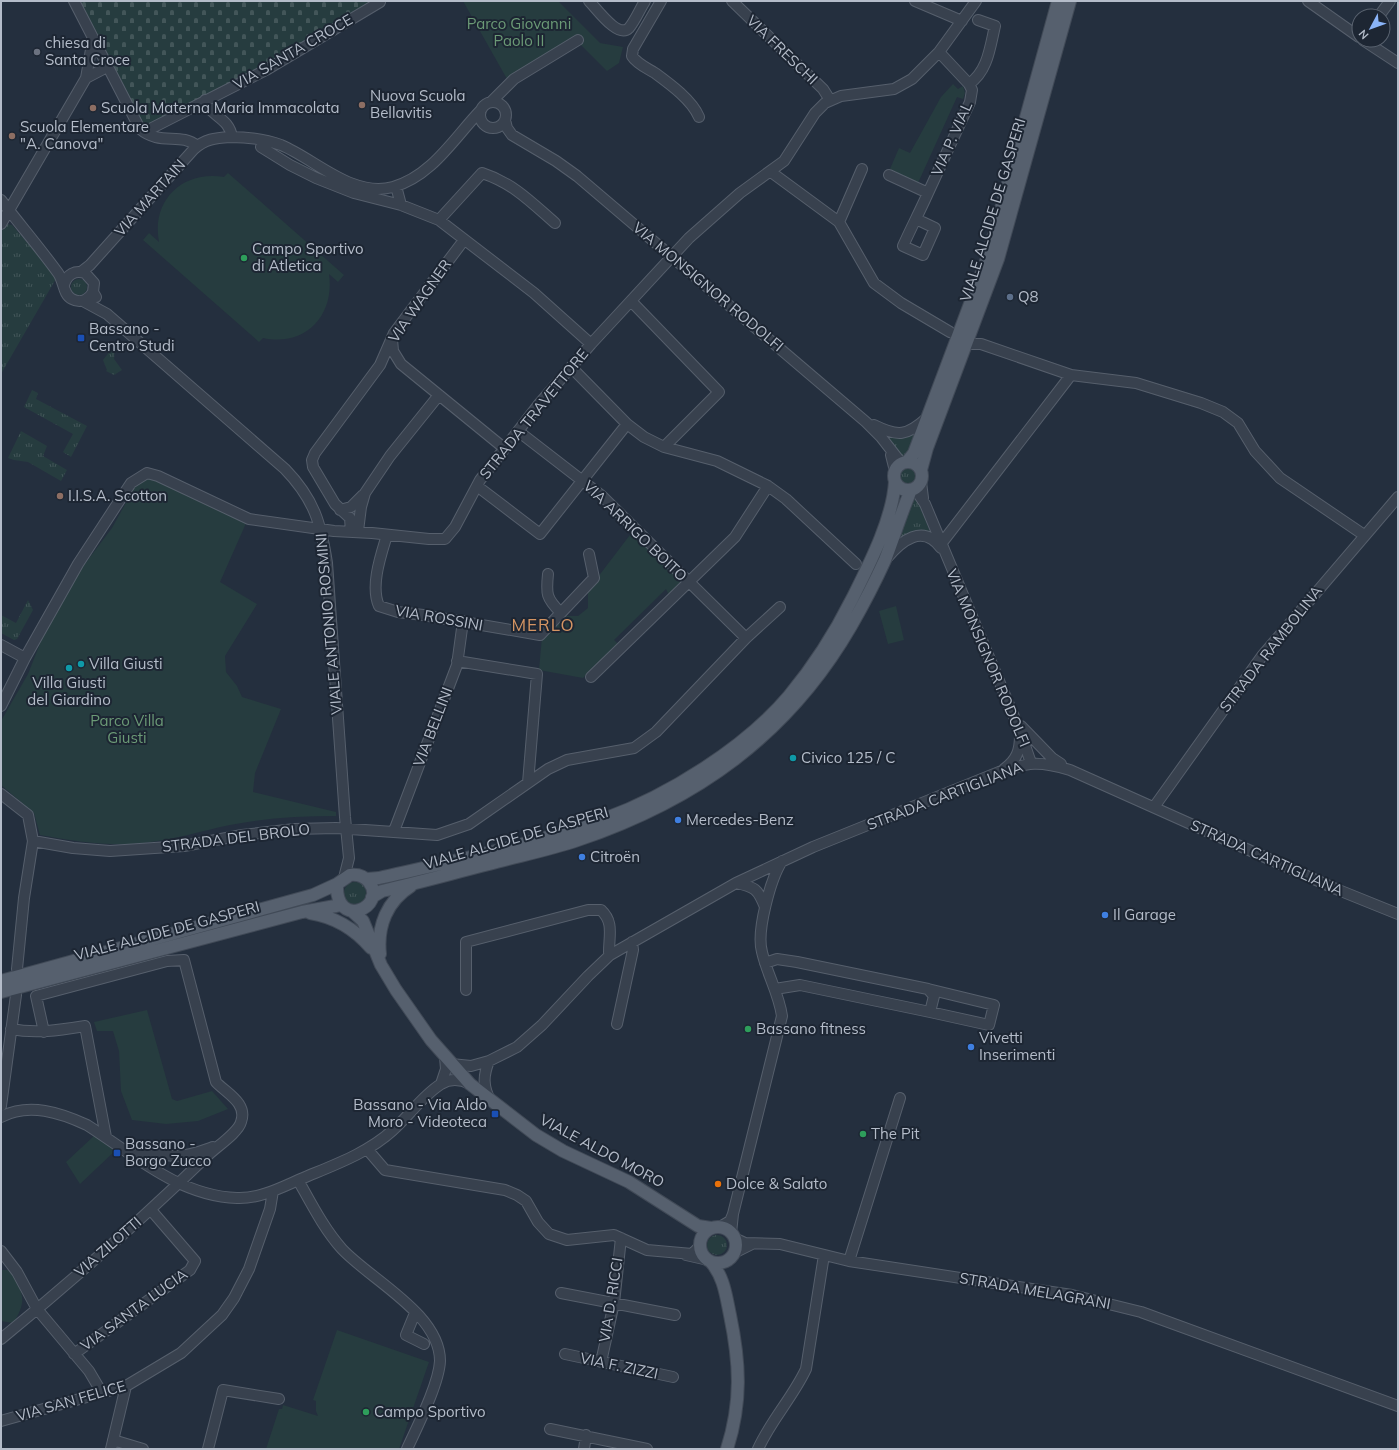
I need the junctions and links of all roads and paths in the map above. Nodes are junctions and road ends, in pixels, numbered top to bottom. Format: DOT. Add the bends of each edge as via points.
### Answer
graph roads {
  1 [pos="74,1"];
  2 [pos="589,1"];
  3 [pos="645,1"];
  4 [pos="661,1"];
  5 [pos="732,1"];
  6 [pos="915,1"];
  7 [pos="976,1"];
  8 [pos="1058,1"];
  9 [pos="1070,1"];
  10 [pos="1308,1"];
  11 [pos="380,2"];
  12 [pos="978,20"];
  13 [pos="962,21"];
  14 [pos="1351,32"];
  15 [pos="93,38"];
  16 [pos="578,40"];
  17 [pos="1375,48"];
  18 [pos="939,52"];
  19 [pos="1398,63"];
  20 [pos="107,67"];
  21 [pos="86,78"];
  22 [pos="969,84"];
  23 [pos="507,86"];
  24 [pos="205,100"];
  25 [pos="830,100"];
  26 [pos="491,102"];
  27 [pos="504,109"];
  28 [pos="481,110"];
  29 [pos="699,118"];
  30 [pos="505,120"];
  31 [pos="466,126"];
  32 [pos="491,127"];
  33 [pos="152,128"];
  34 [pos="232,137"];
  35 [pos="518,139"];
  36 [pos="197,146"];
  37 [pos="261,147"];
  38 [pos="321,167"];
  39 [pos="862,169"];
  40 [pos="771,172"];
  41 [pos="889,175"];
  42 [pos="320,180"];
  43 [pos="396,186"];
  44 [pos="928,193"];
  45 [pos="1,200"];
  46 [pos="401,205"];
  47 [pos="9,211"];
  48 [pos="916,219"];
  49 [pos="439,220"];
  50 [pos="555,222"];
  51 [pos="839,222"];
  52 [pos="1,224"];
  53 [pos="464,240"];
  54 [pos="102,251"];
  55 [pos="672,258"];
  56 [pos="49,260"];
  57 [pos="77,272"];
  58 [pos="64,285"];
  59 [pos="94,287"];
  60 [pos="83,301"];
  61 [pos="631,301"];
  62 [pos="107,314"];
  63 [pos="950,332"];
  64 [pos="391,338"];
  65 [pos="592,344"];
  66 [pos="967,344"];
  67 [pos="401,364"];
  68 [pos="380,365"];
  69 [pos="571,367"];
  70 [pos="1071,375"];
  71 [pos="439,395"];
  72 [pos="928,416"];
  73 [pos="866,422"];
  74 [pos="627,424"];
  75 [pos="518,431"];
  76 [pos="664,447"];
  77 [pos="504,448"];
  78 [pos="900,469"];
  79 [pos="583,481"];
  80 [pos="917,483"];
  81 [pos="477,486"];
  82 [pos="768,486"];
  83 [pos="365,493"];
  84 [pos="1398,497"];
  85 [pos="340,510"];
  86 [pos="322,529"];
  87 [pos="355,532"];
  88 [pos="387,535"];
  89 [pos="1364,535"];
  90 [pos="942,548"];
  91 [pos="589,554"];
  92 [pos="884,562"];
  93 [pos="856,564"];
  94 [pos="548,574"];
  95 [pos="688,582"];
  96 [pos="780,607"];
  97 [pos="561,613"];
  98 [pos="463,621"];
  99 [pos="746,638"];
  100 [pos="1,645"];
  101 [pos="25,658"];
  102 [pos="457,661"];
  103 [pos="591,677"];
  104 [pos="1,706"];
  105 [pos="1015,719"];
  106 [pos="1020,731"];
  107 [pos="1031,763"];
  108 [pos="1070,770"];
  109 [pos="999,772"];
  110 [pos="528,783"];
  111 [pos="1,794"];
  112 [pos="1154,807"];
  113 [pos="346,828"];
  114 [pos="394,831"];
  115 [pos="33,841"];
  116 [pos="349,858"];
  117 [pos="782,861"];
  118 [pos="758,872"];
  119 [pos="365,878"];
  120 [pos="341,881"];
  121 [pos="416,883"];
  122 [pos="736,883"];
  123 [pos="765,892"];
  124 [pos="370,901"];
  125 [pos="347,908"];
  126 [pos="302,912"];
  127 [pos="1398,914"];
  128 [pos="367,930"];
  129 [pos="632,942"];
  130 [pos="610,956"];
  131 [pos="379,960"];
  132 [pos="765,963"];
  133 [pos="17,969"];
  134 [pos="1,981"];
  135 [pos="774,989"];
  136 [pos="928,989"];
  137 [pos="466,990"];
  138 [pos="1,992"];
  139 [pos="16,995"];
  140 [pos="930,1012"];
  141 [pos="617,1024"];
  142 [pos="44,1032"];
  143 [pos="7,1034"];
  144 [pos="448,1060"];
  145 [pos="489,1061"];
  146 [pos="441,1084"];
  147 [pos="470,1084"];
  148 [pos="900,1098"];
  149 [pos="491,1101"];
  150 [pos="1,1106"];
  151 [pos="1,1117"];
  152 [pos="106,1137"];
  153 [pos="217,1146"];
  154 [pos="367,1149"];
  155 [pos="132,1156"];
  156 [pos="298,1180"];
  157 [pos="178,1184"];
  158 [pos="272,1191"];
  159 [pos="151,1210"];
  160 [pos="677,1214"];
  161 [pos="733,1214"];
  162 [pos="716,1228"];
  163 [pos="732,1236"];
  164 [pos="621,1238"];
  165 [pos="700,1244"];
  166 [pos="753,1244"];
  167 [pos="1,1251"];
  168 [pos="682,1254"];
  169 [pos="732,1255"];
  170 [pos="824,1255"];
  171 [pos="709,1261"];
  172 [pos="849,1261"];
  173 [pos="561,1293"];
  174 [pos="726,1294"];
  175 [pos="614,1303"];
  176 [pos="37,1309"];
  177 [pos="415,1313"];
  178 [pos="675,1315"];
  179 [pos="1,1339"];
  180 [pos="424,1344"];
  181 [pos="74,1354"];
  182 [pos="565,1354"];
  183 [pos="601,1362"];
  184 [pos="673,1377"];
  185 [pos="126,1386"];
  186 [pos="102,1393"];
  187 [pos="279,1399"];
  188 [pos="1398,1406"];
  189 [pos="1,1421"];
  190 [pos="550,1429"];
  191 [pos="586,1436"];
  192 [pos="112,1444"];
  193 [pos="143,1449"];
  194 [pos="208,1449"];
  195 [pos="407,1449"];
  196 [pos="584,1449"];
  197 [pos="646,1449"];
  198 [pos="727,1449"];
  199 [pos="758,1449"];
  1 -- 15 [label="street"];
  2 -- 3 [label="street" via="619,32 629,28"];
  4 -- 29 [label="street" via="633,49 632,56 673,88 696,111"];
  5 -- 25 [label="street, VIA FRESCHI" via="823,89"];
  6 -- 13 [label="street"];
  7 -- 13 [label="street, STRADA TRAVETTORE"];
  8 -- 72 [label="main road, VIALE ALCIDE DE GASPERI" via="988,256"];
  9 -- 66 [label="main road, VIALE ALCIDE DE GASPERI" via="998,259"];
  10 -- 14 [label="street"];
  11 -- 24 [label="street, VIA SANTA CROCE" via="266,70"];
  12 -- 22 [label="street, VIA P. VIAL" via="995,26 985,66 977,79"];
  13 -- 18 [label="street, STRADA TRAVETTORE"];
  15 -- 20 [label="street"];
  15 -- 21 [label="street"];
  16 -- 23 [label="street" via="514,79"];
  17 -- 19 [label="street"];
  18 -- 22 [label="street, VIA P. VIAL"];
  18 -- 25 [label="street, STRADA TRAVETTORE" via="918,74 901,86 884,92 847,95"];
  20 -- 21 [label="street"];
  20 -- 36 [label="street" via="140,129 155,138 188,140"];
  21 -- 47 [label="street"];
  22 -- 44 [label="street, VIA P. VIAL" via="972,90 970,102"];
  23 -- 26 [label="street"];
  23 -- 27 [label="street, VIA MONSIGNOR RODOLFI"];
  24 -- 33 [label="street, VIA SANTA CROCE"];
  24 -- 34 [label="street" via="207,106 229,125"];
  25 -- 40 [label="street, STRADA TRAVETTORE" via="815,113 784,161"];
  26 -- 27 [label="street" via="499,103"];
  26 -- 28 [label="street"];
  27 -- 30 [label="street, VIA MONSIGNOR RODOLFI"];
  28 -- 31 [label="street"];
  28 -- 32 [label="street" via="480,119"];
  30 -- 32 [label="street"];
  30 -- 35 [label="street, VIA MONSIGNOR RODOLFI" via="507,128"];
  31 -- 32 [label="street, VIA MONSIGNOR RODOLFI"];
  31 -- 43 [label="street" via="426,170"];
  32 -- 35 [label="street, VIA MONSIGNOR RODOLFI"];
  34 -- 36 [label="street" via="210,139"];
  34 -- 38 [label="street" via="271,142"];
  35 -- 55 [label="street, VIA MONSIGNOR RODOLFI" via="577,176"];
  36 -- 54 [label="street, VIA MARTAIN"];
  37 -- 42 [label="street"];
  38 -- 42 [label="street"];
  38 -- 43 [label="street" via="364,187"];
  39 -- 51 [label="street"];
  40 -- 51 [label="street"];
  40 -- 55 [label="street, STRADA TRAVETTORE" via="722,207"];
  41 -- 44 [label="street, VIA P. VIAL"];
  42 -- 46 [label="street"];
  43 -- 46 [label="street"];
  44 -- 48 [label="street, VIA P. VIAL"];
  45 -- 47 [label="street, VIALE ANTONIO ROSMINI"];
  46 -- 49 [label="street"];
  47 -- 52 [label="street"];
  47 -- 56 [label="street, VIALE ANTONIO ROSMINI"];
  49 -- 50 [label="street" via="482,173 505,182 523,194"];
  49 -- 53 [label="street"];
  51 -- 63 [label="street" via="874,283 901,303"];
  53 -- 64 [label="street, VIA WAGNER"];
  53 -- 65 [label="street" via="534,293"];
  54 -- 57 [label="street, VIA MARTAIN" via="90,265"];
  54 -- 59 [label="street, VIA MARTAIN"];
  55 -- 61 [label="street, STRADA TRAVETTORE"];
  55 -- 73 [label="street, VIA MONSIGNOR RODOLFI"];
  56 -- 57 [label="street, VIALE ANTONIO ROSMINI"];
  56 -- 58 [label="street, VIALE ANTONIO ROSMINI"];
  57 -- 58 [label="street" via="68,276"];
  57 -- 59 [label="street, VIALE ANTONIO ROSMINI" via="89,275"];
  58 -- 60 [label="street, VIALE ANTONIO ROSMINI" via="68,296"];
  59 -- 60 [label="street"];
  59 -- 62 [label="street, VIALE ANTONIO ROSMINI"];
  60 -- 62 [label="street, VIALE ANTONIO ROSMINI"];
  61 -- 65 [label="street, STRADA TRAVETTORE"];
  61 -- 76 [label="street" via="719,392"];
  62 -- 86 [label="street, VIALE ANTONIO ROSMINI" via="292,476 310,502"];
  64 -- 67 [label="street" via="393,351"];
  64 -- 68 [label="street, VIA WAGNER"];
  65 -- 69 [label="street, STRADA TRAVETTORE"];
  66 -- 70 [label="street" via="981,344"];
  66 -- 80 [label="main road, VIALE ALCIDE DE GASPERI" via="927,448"];
  67 -- 68 [label="street, VIA WAGNER" via="390,362"];
  67 -- 71 [label="street"];
  68 -- 85 [label="street, VIA WAGNER" via="312,460 313,467"];
  69 -- 74 [label="street"];
  69 -- 75 [label="street, STRADA TRAVETTORE"];
  70 -- 89 [label="street" via="1136,383 1223,412 1238,423 1255,451 1280,478"];
  70 -- 90 [label="street"];
  71 -- 77 [label="street"];
  71 -- 83 [label="street" via="390,456"];
  72 -- 73 [label="street" via="915,429 906,433 884,430"];
  72 -- 78 [label="main road, VIALE ALCIDE DE GASPERI" via="914,453"];
  73 -- 78 [label="street, VIA MONSIGNOR RODOLFI" via="889,447"];
  74 -- 76 [label="street" via="644,437"];
  74 -- 79 [label="street"];
  75 -- 77 [label="street, STRADA TRAVETTORE"];
  75 -- 79 [label="street, VIA ARRIGO BOITO"];
  76 -- 82 [label="street" via="717,461"];
  77 -- 81 [label="street, STRADA TRAVETTORE"];
  78 -- 80 [label="main road" via="915,464"];
  78 -- 80 [label="main road" via="900,487"];
  78 -- 119 [label="main road, VIALE ALCIDE DE GASPERI" via="890,507 865,573 823,650 788,697 753,731 722,756 668,790 604,819 475,856 380,878"];
  79 -- 81 [label="street" via="540,534"];
  79 -- 95 [label="street, VIA ARRIGO BOITO" via="602,496"];
  80 -- 90 [label="street, VIA MONSIGNOR RODOLFI"];
  80 -- 92 [label="main road, VIALE ALCIDE DE GASPERI"];
  81 -- 88 [label="street, STRADA TRAVETTORE" via="455,527 445,538"];
  82 -- 93 [label="street" via="786,499"];
  82 -- 95 [label="street" via="735,537"];
  83 -- 85 [label="street" via="351,507"];
  83 -- 87 [label="street"];
  84 -- 89 [label="street, STRADA RAMBOLINA"];
  85 -- 87 [label="street, VIA WAGNER" via="350,518"];
  86 -- 87 [label="street, STRADA TRAVETTORE"];
  86 -- 101 [label="street, STRADA TRAVETTORE" via="249,519 147,473 131,482 78,564"];
  86 -- 113 [label="street, VIALE ANTONIO ROSMINI" via="327,562"];
  87 -- 88 [label="street, STRADA TRAVETTORE"];
  88 -- 98 [label="street, VIA ROSSINI" via="377,568 379,606 398,612"];
  89 -- 112 [label="street, STRADA RAMBOLINA" via="1262,656"];
  90 -- 92 [label="street, VIA MONSIGNOR RODOLFI" via="929,538 911,537 898,545"];
  90 -- 105 [label="street, VIA MONSIGNOR RODOLFI"];
  91 -- 97 [label="street, VIA ROSSINI" via="594,578"];
  92 -- 121 [label="main road, VIALE ALCIDE DE GASPERI" via="851,626 797,702 760,740 713,776 673,800 608,830 576,841"];
  94 -- 97 [label="street" via="546,593 550,602"];
  95 -- 99 [label="street, VIA ARRIGO BOITO"];
  95 -- 103 [label="street"];
  96 -- 99 [label="street, STRADA DEL BROLO"];
  97 -- 98 [label="street, VIA ROSSINI" via="540,635"];
  98 -- 102 [label="street, VIA BELLINI"];
  99 -- 110 [label="street, STRADA DEL BROLO" via="651,736 634,748 567,760"];
  100 -- 101 [label="street"];
  101 -- 104 [label="street, STRADA TRAVETTORE"];
  102 -- 110 [label="street" via="537,674"];
  102 -- 114 [label="street, VIA BELLINI"];
  105 -- 106 [label="street, VIA MONSIGNOR RODOLFI"];
  105 -- 108 [label="street" via="1052,758"];
  106 -- 107 [label="street, VIA MONSIGNOR RODOLFI"];
  106 -- 109 [label="street" via="1018,755 1011,764"];
  107 -- 108 [label="street, STRADA CARTIGLIANA"];
  107 -- 109 [label="street, STRADA CARTIGLIANA"];
  108 -- 112 [label="street, STRADA CARTIGLIANA"];
  109 -- 117 [label="street, STRADA CARTIGLIANA"];
  110 -- 114 [label="street, STRADA DEL BROLO" via="469,824 453,830 437,834"];
  111 -- 115 [label="street" via="28,815"];
  112 -- 127 [label="street, STRADA CARTIGLIANA" via="1336,889"];
  113 -- 114 [label="street, STRADA DEL BROLO"];
  113 -- 115 [label="street, STRADA DEL BROLO" via="295,829 242,835 184,846 110,852"];
  113 -- 116 [label="street, VIALE ANTONIO ROSMINI"];
  115 -- 133 [label="street"];
  116 -- 119 [label="street"];
  116 -- 120 [label="street, VIALE ANTONIO ROSMINI" via="348,867"];
  117 -- 118 [label="street, STRADA CARTIGLIANA"];
  117 -- 123 [label="street"];
  118 -- 122 [label="street, STRADA CARTIGLIANA"];
  118 -- 123 [label="street"];
  119 -- 120 [label="main road, VIALE ALCIDE DE GASPERI" via="356,875"];
  119 -- 124 [label="main road" via="372,889"];
  120 -- 125 [label="main road" via="337,897"];
  120 -- 134 [label="main road, VIALE ALCIDE DE GASPERI" via="313,895"];
  121 -- 124 [label="main road, VIALE ALCIDE DE GASPERI" via="382,891"];
  121 -- 131 [label="main road" via="399,895 382,921"];
  122 -- 123 [label="street"];
  122 -- 129 [label="street, STRADA CARTIGLIANA"];
  123 -- 132 [label="street" via="766,907 761,950"];
  124 -- 125 [label="main road, VIALE ALCIDE DE GASPERI" via="360,910"];
  124 -- 128 [label="main road, VIALE ALDO MORO"];
  125 -- 126 [label="main road, VIALE ALCIDE DE GASPERI"];
  125 -- 128 [label="main road, VIALE ALDO MORO" via="363,921"];
  126 -- 131 [label="main road" via="327,916 343,924 362,937"];
  126 -- 138 [label="main road, VIALE ALCIDE DE GASPERI"];
  128 -- 131 [label="main road, VIALE ALDO MORO"];
  129 -- 130 [label="street, STRADA CARTIGLIANA"];
  129 -- 141 [label="street" via="633,950"];
  130 -- 137 [label="street" via="608,917 601,910 588,910 466,942"];
  130 -- 145 [label="street, STRADA CARTIGLIANA" via="530,1037 517,1047"];
  131 -- 144 [label="main road, VIALE ALDO MORO" via="412,1013"];
  132 -- 135 [label="street"];
  132 -- 136 [label="street" via="778,959"];
  135 -- 140 [label="street" via="800,986"];
  135 -- 161 [label="street" via="779,998 782,1016"];
  136 -- 140 [label="street" via="934,996"];
  136 -- 140 [label="street" via="994,1005 989,1025"];
  139 -- 143 [label="street"];
  142 -- 143 [label="street"];
  142 -- 152 [label="street" via="85,1026"];
  142 -- 153 [label="street, VIA ZILOTTI" via="36,996 167,961 184,960 216,1082 222,1090 233,1096 242,1111 241,1122 235,1131"];
  143 -- 150 [label="street"];
  144 -- 145 [label="street, STRADA CARTIGLIANA" via="471,1066"];
  144 -- 146 [label="street"];
  144 -- 147 [label="main road, VIALE ALDO MORO"];
  145 -- 149 [label="street" via="484,1084"];
  146 -- 147 [label="street" via="456,1080"];
  146 -- 154 [label="street" via="393,1131"];
  147 -- 149 [label="main road, VIALE ALDO MORO"];
  148 -- 172 [label="street"];
  149 -- 160 [label="main road, VIALE ALDO MORO" via="536,1135 564,1152 629,1182"];
  151 -- 152 [label="street" via="20,1111 54,1112"];
  152 -- 155 [label="street"];
  153 -- 155 [label="street" via="178,1156 143,1152"];
  153 -- 157 [label="street, VIA ZILOTTI"];
  154 -- 156 [label="street"];
  154 -- 164 [label="street" via="385,1170 505,1190 517,1195 526,1201 538,1222 549,1234 567,1240 614,1236"];
  155 -- 157 [label="street"];
  156 -- 158 [label="street"];
  156 -- 177 [label="street" via="342,1248"];
  157 -- 158 [label="street" via="236,1198 250,1198"];
  157 -- 159 [label="street, VIA ZILOTTI"];
  158 -- 185 [label="street, VIA SAN FELICE" via="270,1209 249,1269 222,1315 181,1353"];
  159 -- 176 [label="street, VIA ZILOTTI"];
  159 -- 181 [label="street, VIA SANTA LUCIA" via="195,1261 190,1270"];
  160 -- 162 [label="main road, VIALE ALDO MORO" via="698,1226"];
  160 -- 165 [label="main road, VIALE ALDO MORO"];
  161 -- 162 [label="street" via="730,1220"];
  161 -- 163 [label="street"];
  162 -- 163 [label="main road, VIALE ALDO MORO"];
  162 -- 165 [label="main road" via="706,1231"];
  163 -- 166 [label="street, STRADA MELAGRANI" via="740,1242"];
  163 -- 169 [label="main road, VIALE ALDO MORO" via="735,1245"];
  164 -- 168 [label="street" via="647,1250"];
  164 -- 175 [label="street, VIA D. RICCI"];
  165 -- 168 [label="street" via="692,1254"];
  165 -- 171 [label="main road, VIALE ALDO MORO" via="704,1256"];
  166 -- 169 [label="street, STRADA MELAGRANI"];
  166 -- 170 [label="street, STRADA MELAGRANI" via="780,1244"];
  167 -- 176 [label="street" via="17,1272"];
  168 -- 171 [label="street"];
  169 -- 171 [label="main road" via="719,1263"];
  169 -- 174 [label="main road, VIALE ALDO MORO" via="726,1278"];
  170 -- 172 [label="street, STRADA MELAGRANI"];
  170 -- 199 [label="street" via="806,1369"];
  171 -- 174 [label="main road, VIALE ALDO MORO" via="722,1281"];
  172 -- 188 [label="street, STRADA MELAGRANI" via="1072,1294 1141,1312"];
  173 -- 175 [label="street"];
  174 -- 198 [label="main road, VIALE ALDO MORO" via="739,1375 737,1405"];
  175 -- 178 [label="street"];
  175 -- 183 [label="street, VIA D. RICCI"];
  176 -- 179 [label="street, VIA ZILOTTI"];
  176 -- 181 [label="street"];
  177 -- 180 [label="street" via="406,1335"];
  177 -- 195 [label="street" via="427,1323 437,1341 440,1361 432,1390"];
  181 -- 186 [label="street" via="89,1371"];
  182 -- 183 [label="street, VIA F. ZIZZI"];
  183 -- 184 [label="street, VIA F. ZIZZI"];
  185 -- 186 [label="street, VIA SAN FELICE"];
  185 -- 192 [label="street"];
  186 -- 189 [label="street, VIA SAN FELICE"];
  187 -- 194 [label="street" via="223,1390"];
  190 -- 191 [label="street"];
  191 -- 196 [label="street"];
  191 -- 197 [label="street"];
  192 -- 193 [label="street"];
}
